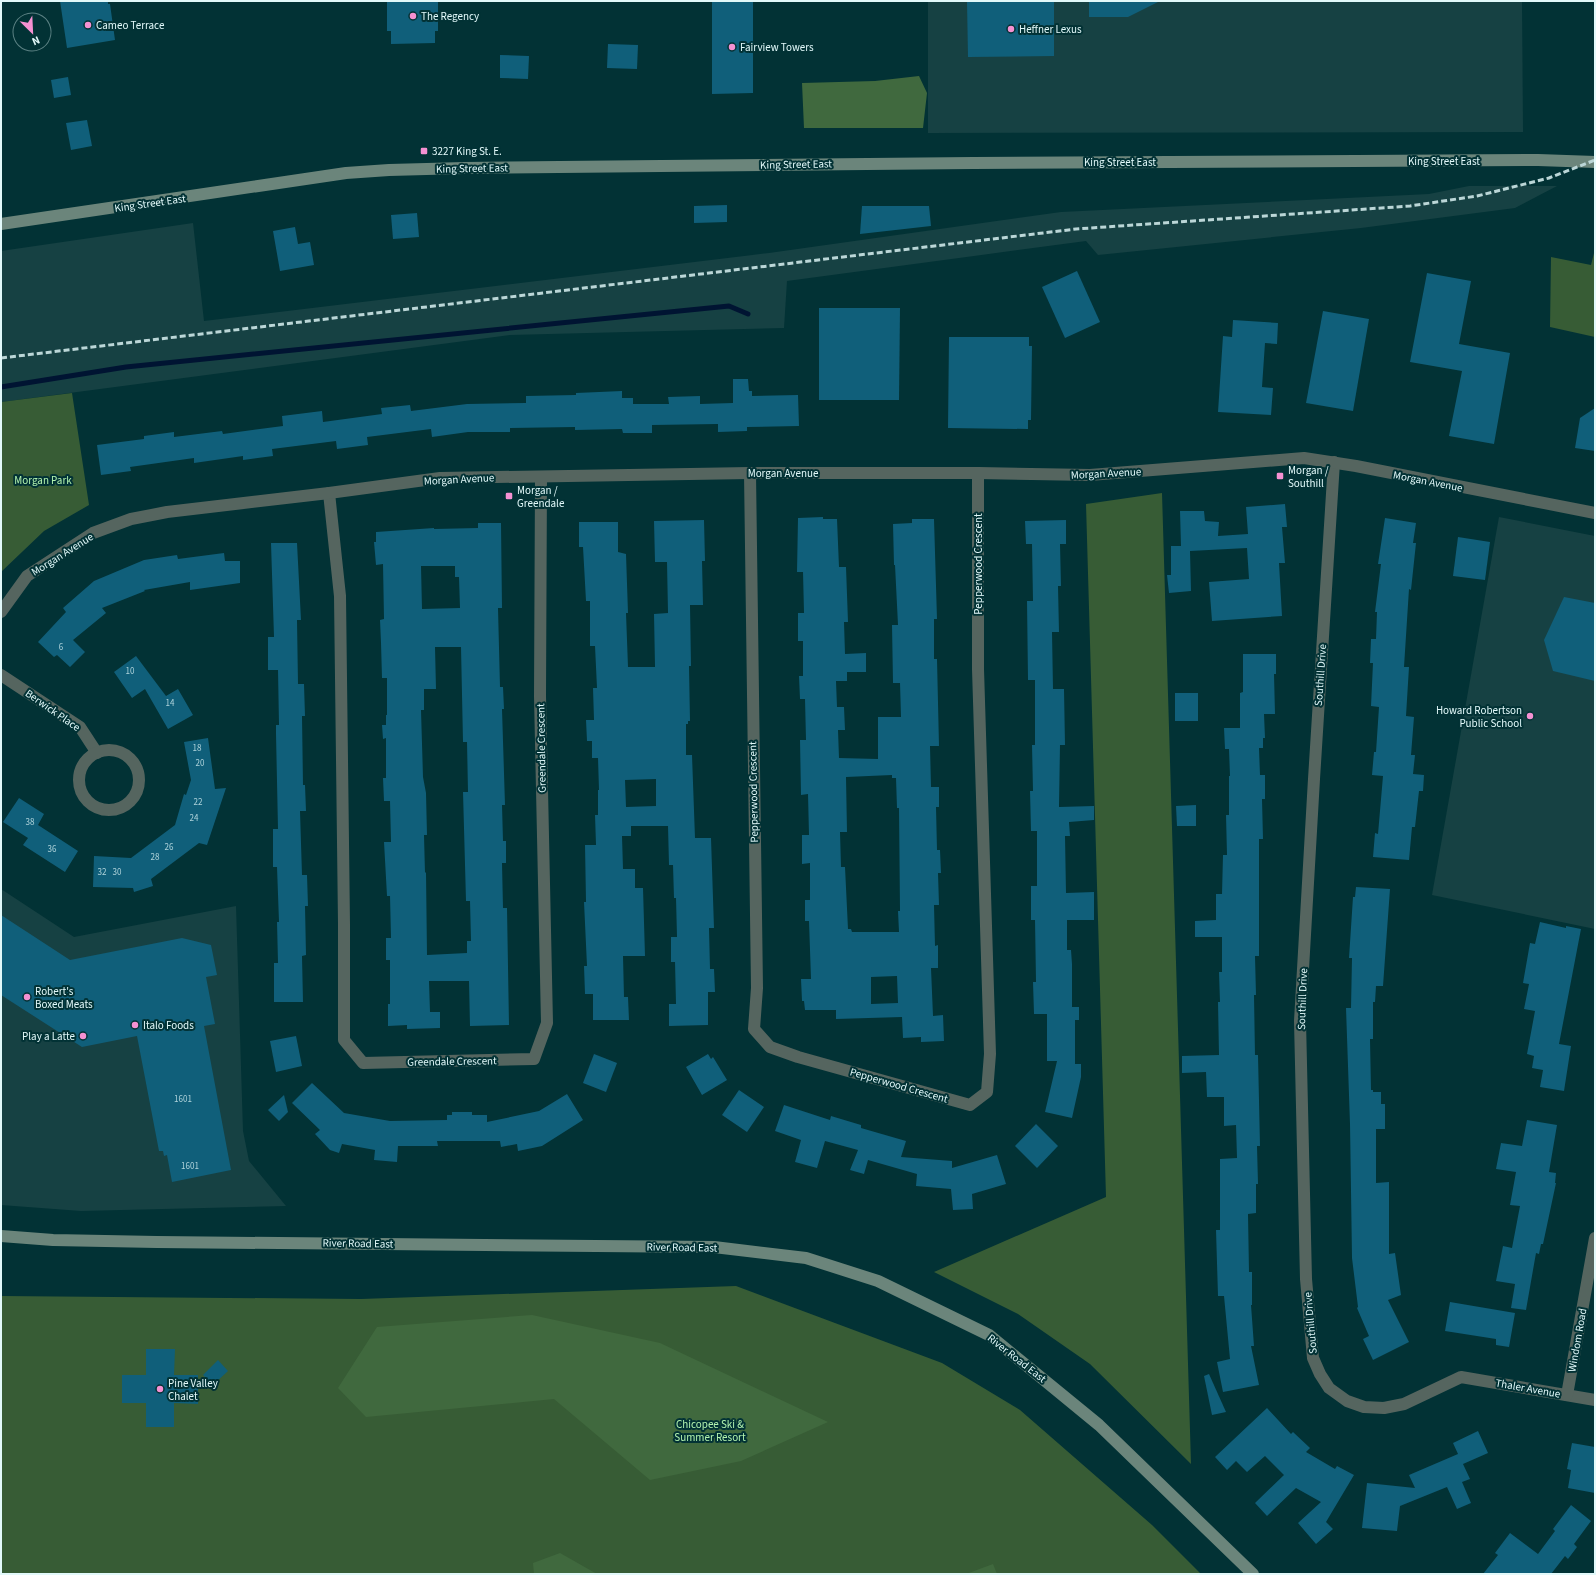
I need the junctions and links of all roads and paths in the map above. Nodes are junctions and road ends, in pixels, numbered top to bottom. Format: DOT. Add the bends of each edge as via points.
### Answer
graph roads {
  1 [pos="1595,162"];
  2 [pos="1,224"];
  3 [pos="1334,462"];
  4 [pos="750,473"];
  5 [pos="978,473"];
  6 [pos="541,477"];
  7 [pos="329,493"];
  8 [pos="1595,513"];
  9 [pos="1,612"];
  10 [pos="1,675"];
  11 [pos="97,753"];
  12 [pos="1,1236"];
  13 [pos="1595,1238"];
  14 [pos="1461,1377"];
  15 [pos="1567,1395"];
  16 [pos="1595,1400"];
  17 [pos="1253,1574"];
  1 -- 2 [label="main road, King Street East" via="1538,160 981,163 389,170 346,173"];
  3 -- 5 [label="street, Morgan Avenue" via="1304,458 1090,475"];
  3 -- 8 [label="street, Morgan Avenue"];
  3 -- 14 [label="street, Southill Drive" via="1300,1021 1306,1279 1313,1358 1329,1388 1347,1402 1364,1406 1384,1408 1404,1404"];
  4 -- 5 [label="street, Morgan Avenue"];
  4 -- 5 [label="street, Pepperwood Crescent" via="756,988 754,1029 770,1047 798,1057 970,1105 987,1092 990,1054 978,669"];
  4 -- 6 [label="street, Morgan Avenue"];
  6 -- 7 [label="street, Morgan Avenue" via="440,478"];
  6 -- 7 [label="street, Greendale Crescent" via="540,696 547,1023 534,1059 363,1063 344,1040 340,596"];
  7 -- 9 [label="street, Morgan Avenue" via="167,512 131,519 93,533 27,576"];
  10 -- 11 [label="street, Berwick Place" via="80,727"];
  11 -- 11 [label="street" via="84,763 80,772 79,786 82,796 96,808 107,810 126,805 135,796 138,786 139,775 135,765 125,755 116,751"];
  12 -- 17 [label="main road, River Road East" via="149,1242 714,1246 806,1258 878,1281 989,1335 1099,1425"];
  13 -- 15 [label="street, Windom Road"];
  14 -- 15 [label="street, Thaler Avenue"];
  15 -- 16 [label="street, Thaler Avenue"];
}
